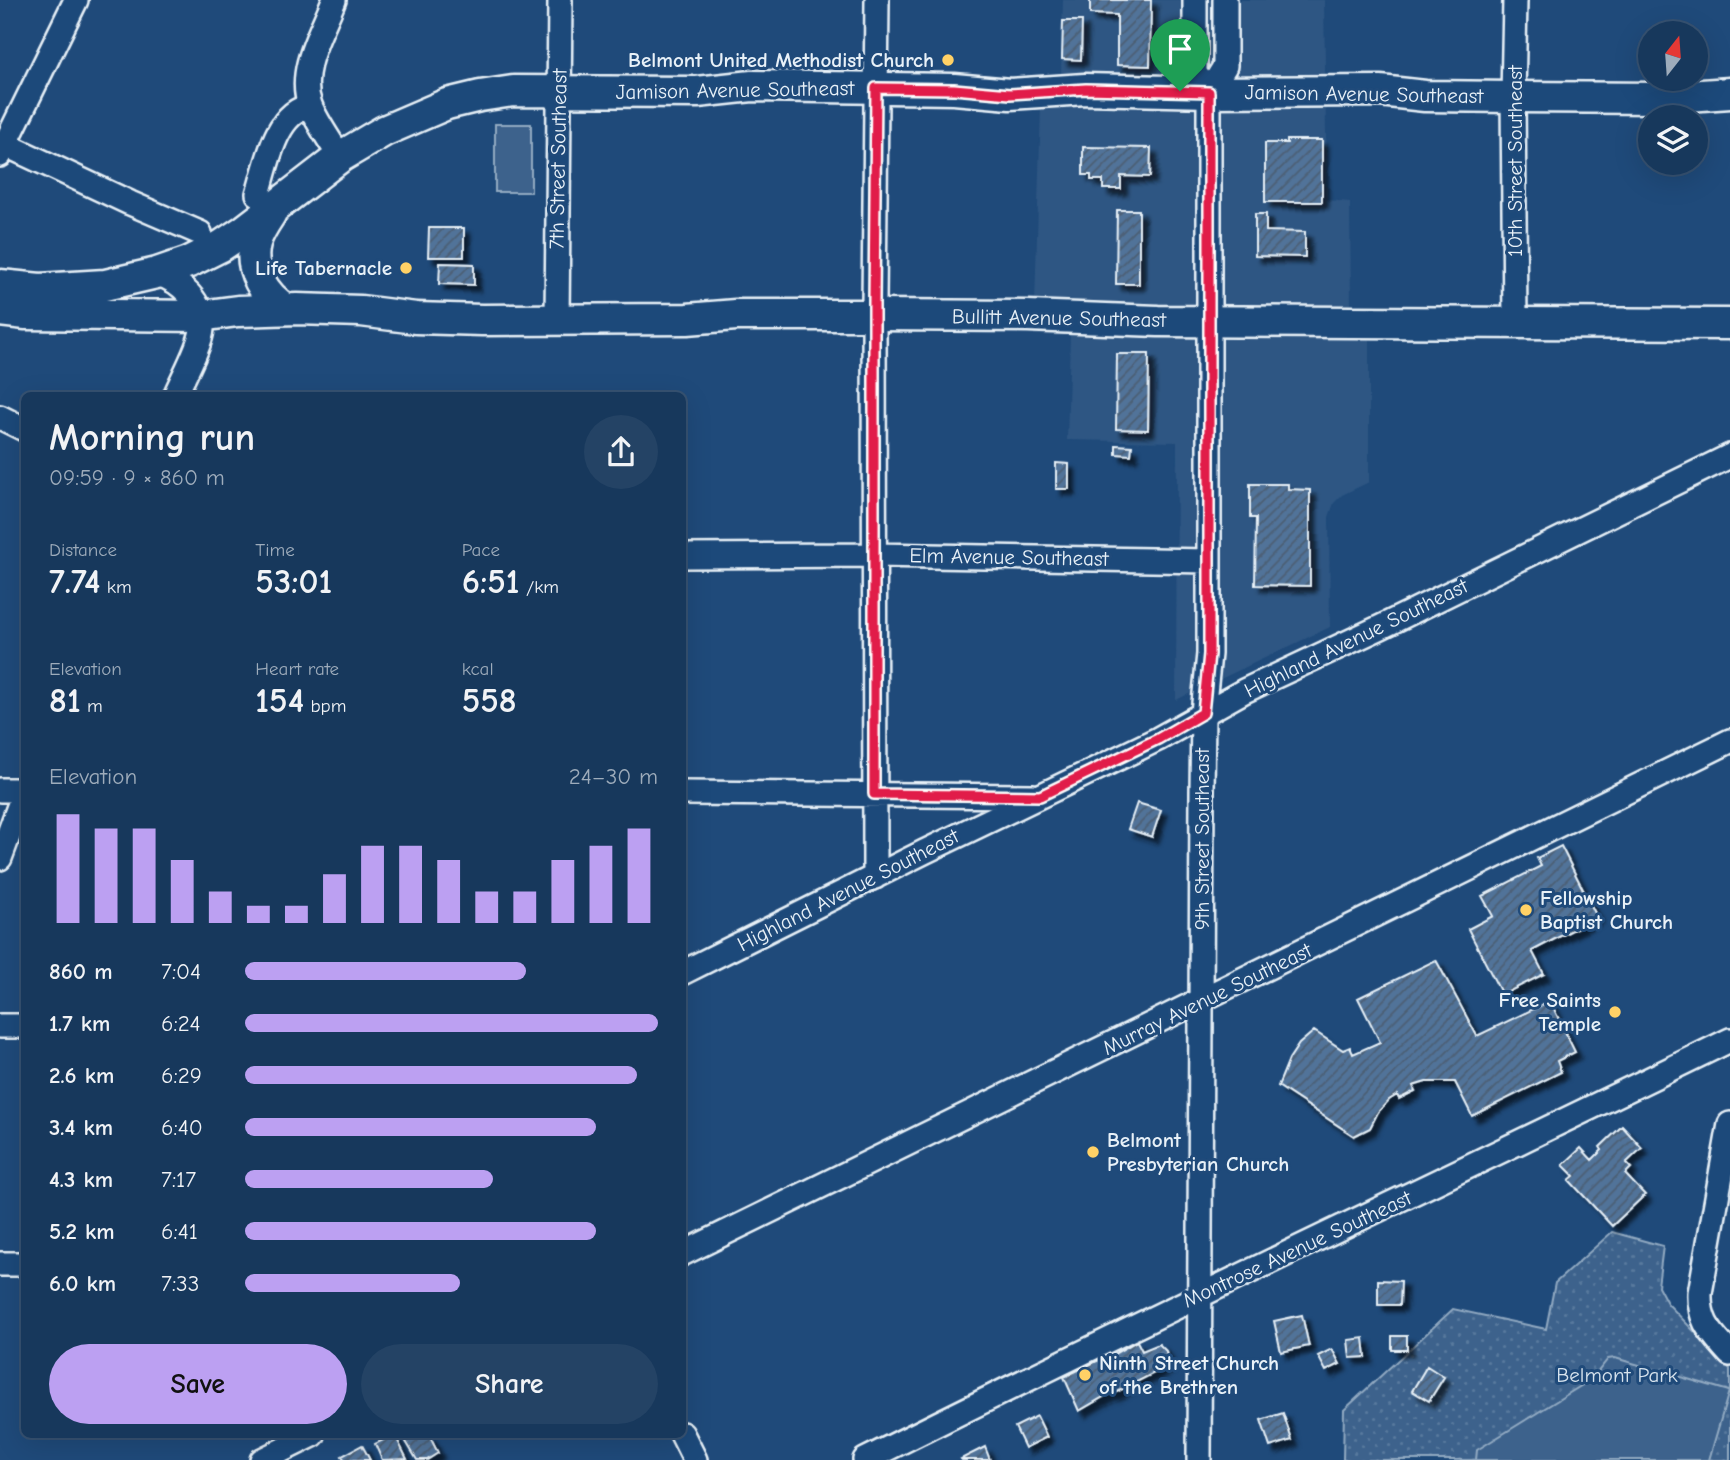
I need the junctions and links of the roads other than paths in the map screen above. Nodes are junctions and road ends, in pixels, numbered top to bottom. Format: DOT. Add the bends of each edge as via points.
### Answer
graph roads {
  1 [pos="76,0"];
  2 [pos="334,0"];
  3 [pos="560,0"];
  4 [pos="877,0"];
  5 [pos="1195,0"];
  6 [pos="1225,0"];
  7 [pos="1515,0"];
  8 [pos="876,88"];
  9 [pos="559,92"];
  10 [pos="1209,92"];
  11 [pos="1730,93"];
  12 [pos="1513,97"];
  13 [pos="310,106"];
  14 [pos="2,147"];
  15 [pos="340,157"];
  16 [pos="266,200"];
  17 [pos="200,233"];
  18 [pos="157,273"];
  19 [pos="0,285"];
  20 [pos="286,309"];
  21 [pos="0,311"];
  22 [pos="874,315"];
  23 [pos="200,316"];
  24 [pos="389,317"];
  25 [pos="557,319"];
  26 [pos="1208,321"];
  27 [pos="1515,322"];
  28 [pos="1730,324"];
  29 [pos="177,392"];
  30 [pos="0,417"];
  31 [pos="21,428"];
  32 [pos="1730,456"];
  33 [pos="874,555"];
  34 [pos="686,556"];
  35 [pos="1209,561"];
  36 [pos="1203,713"];
  37 [pos="1730,741"];
  38 [pos="0,790"];
  39 [pos="21,792"];
  40 [pos="686,793"];
  41 [pos="874,794"];
  42 [pos="1040,796"];
  43 [pos="21,800"];
  44 [pos="0,858"];
  45 [pos="876,877"];
  46 [pos="686,971"];
  47 [pos="1201,1001"];
  48 [pos="0,1026"];
  49 [pos="21,1026"];
  50 [pos="1730,1040"];
  51 [pos="1730,1125"];
  52 [pos="686,1252"];
  53 [pos="0,1264"];
  54 [pos="21,1264"];
  55 [pos="1200,1295"];
  56 [pos="1730,1354"];
  57 [pos="307,1438"];
  58 [pos="684,1438"];
  59 [pos="262,1460"];
  60 [pos="695,1460"];
  61 [pos="865,1460"];
  62 [pos="1199,1460"];
  1 -- 14 [label="street"];
  2 -- 13 [label="street" via="307,70"];
  3 -- 9 [label="street, 7th Street Southeast"];
  4 -- 8 [label="street"];
  5 -- 10 [label="street, 9th Street Southeast" via="1195,73"];
  6 -- 10 [label="street, 9th Street Southeast" via="1225,66"];
  7 -- 12 [label="street, 10th Street Southeast"];
  8 -- 9 [label="main road, Jamison Avenue Southeast" via="752,86 697,92"];
  8 -- 10 [label="main road, Jamison Avenue Southeast" via="1010,94 1086,89"];
  8 -- 22 [label="street"];
  9 -- 15 [label="main road, Jamison Avenue Southeast" via="513,91 447,104 384,131"];
  9 -- 25 [label="street, 7th Street Southeast"];
  10 -- 12 [label="main road, Jamison Avenue Southeast" via="1380,91"];
  10 -- 26 [label="street, 9th Street Southeast"];
  11 -- 12 [label="main road, Jamison Avenue Southeast" via="1659,98"];
  12 -- 27 [label="street, 10th Street Southeast"];
  13 -- 15 [label="street"];
  13 -- 16 [label="street" via="287,118 276,140"];
  14 -- 17 [label="street"];
  15 -- 16 [label="main road, Jamison Avenue Southeast"];
  16 -- 18 [label="main road, Jamison Avenue Southeast" via="220,246"];
  16 -- 20 [label="main road" via="254,245 255,264 263,289"];
  18 -- 19 [label="main road, Jamison Avenue Southeast" via="69,289"];
  18 -- 23 [label="street" via="181,285"];
  20 -- 23 [label="main road, Bullitt Avenue Southeast"];
  20 -- 24 [label="main road, Bullitt Avenue Southeast" via="361,311"];
  21 -- 23 [label="main road"];
  22 -- 25 [label="main road, Bullitt Avenue Southeast"];
  22 -- 26 [label="main road, Bullitt Avenue Southeast"];
  22 -- 33 [label="street"];
  23 -- 24 [label="main road, Bullitt Avenue Southeast" via="221,321 352,322"];
  23 -- 29 [label="street" via="200,338"];
  24 -- 25 [label="main road, Bullitt Avenue Southeast"];
  26 -- 27 [label="main road, Bullitt Avenue Southeast"];
  26 -- 35 [label="street, 9th Street Southeast"];
  27 -- 28 [label="main road, Bullitt Avenue Southeast"];
  30 -- 31 [label="street"];
  32 -- 36 [label="street, Highland Avenue Southeast"];
  33 -- 34 [label="street, Elm Avenue Southeast"];
  33 -- 35 [label="street, Elm Avenue Southeast"];
  33 -- 41 [label="street"];
  35 -- 36 [label="street, 9th Street Southeast" via="1209,654"];
  36 -- 42 [label="street, Highland Avenue Southeast"];
  36 -- 47 [label="street, 9th Street Southeast"];
  37 -- 47 [label="street, Murray Avenue Southeast"];
  38 -- 39 [label="street"];
  40 -- 41 [label="street"];
  41 -- 42 [label="street"];
  41 -- 45 [label="street"];
  42 -- 45 [label="street, Highland Avenue Southeast"];
  43 -- 44 [label="street"];
  45 -- 46 [label="street, Highland Avenue Southeast"];
  47 -- 52 [label="street, Murray Avenue Southeast"];
  47 -- 55 [label="street, 9th Street Southeast"];
  48 -- 49 [label="street"];
  50 -- 55 [label="street, Montrose Avenue Southeast"];
  51 -- 56 [label="street" via="1700,1293 1707,1329"];
  53 -- 54 [label="street"];
  55 -- 61 [label="street, Montrose Avenue Southeast"];
  55 -- 62 [label="street, 9th Street Southeast"];
  57 -- 59 [label="street"];
  58 -- 60 [label="street"];
}
